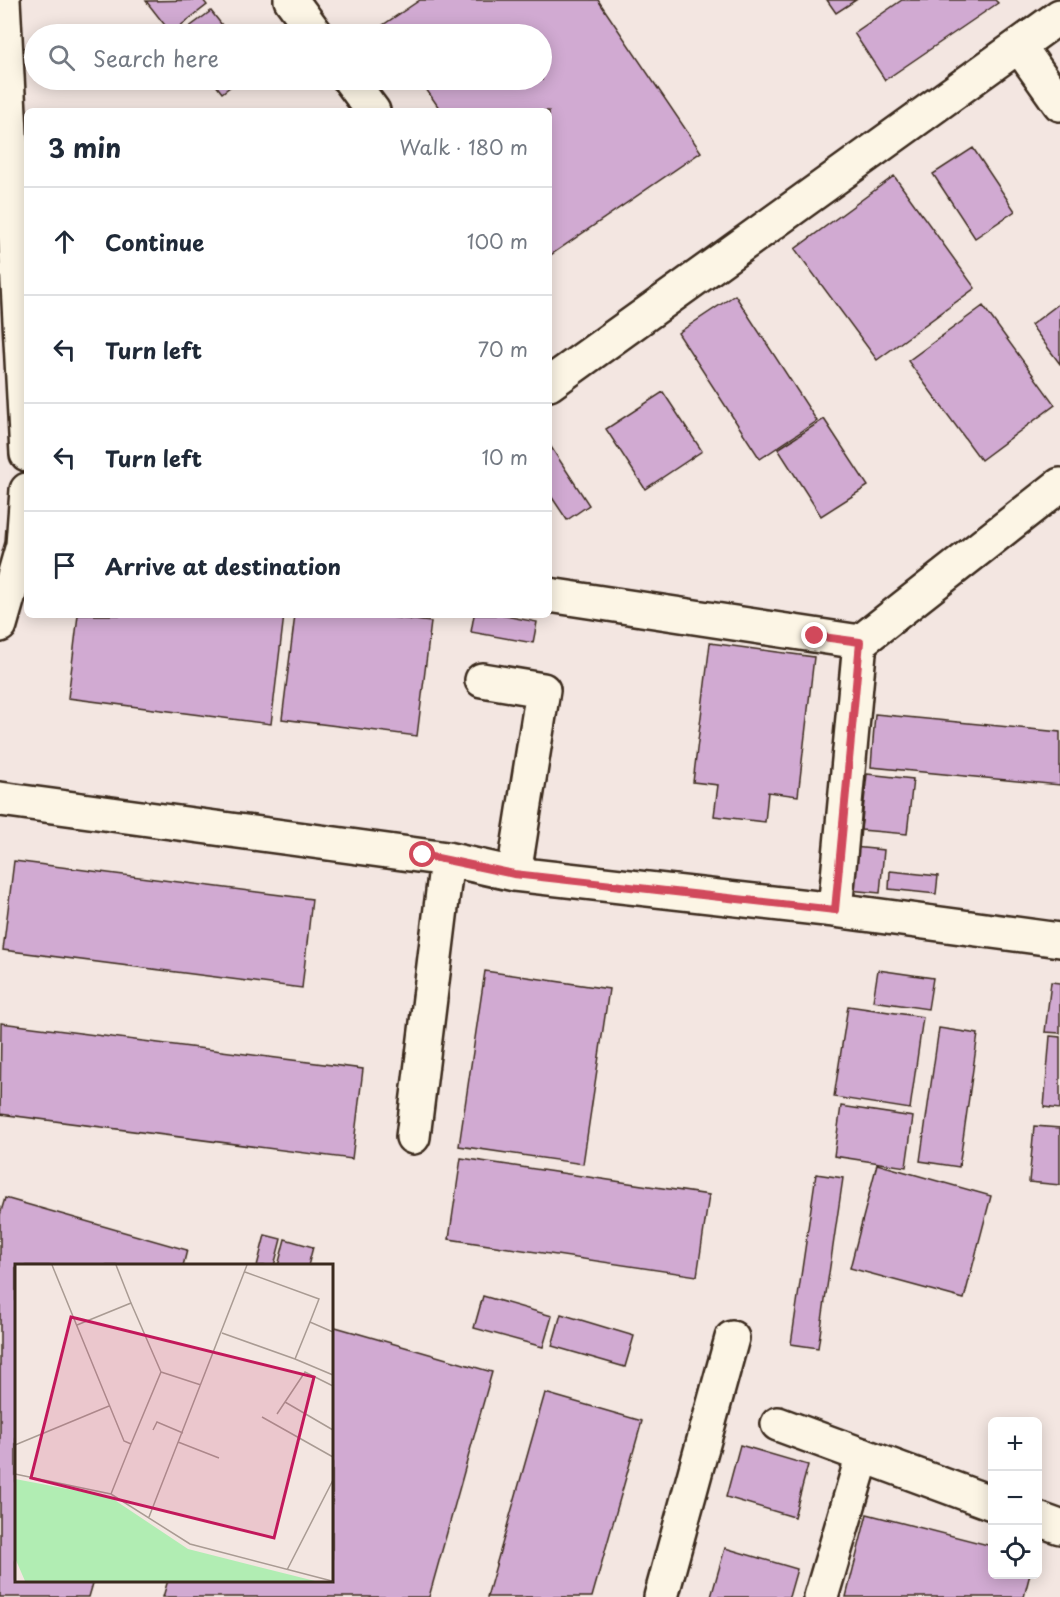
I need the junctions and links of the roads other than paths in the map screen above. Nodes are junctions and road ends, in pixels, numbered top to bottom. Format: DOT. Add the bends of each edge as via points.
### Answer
graph roads {
  1 [pos="3,0"];
  2 [pos="291,0"];
  3 [pos="1060,16"];
  4 [pos="309,24"];
  5 [pos="1019,46"];
  6 [pos="357,90"];
  7 [pos="1060,104"];
  8 [pos="371,108"];
  9 [pos="554,368"];
  10 [pos="24,397"];
  11 [pos="1060,485"];
  12 [pos="24,533"];
  13 [pos="552,595"];
  14 [pos="0,625"];
  15 [pos="860,642"];
  16 [pos="482,680"];
  17 [pos="0,799"];
  18 [pos="447,859"];
  19 [pos="514,874"];
  20 [pos="835,910"];
  21 [pos="1060,940"];
  22 [pos="413,1137"];
  23 [pos="732,1338"];
  24 [pos="778,1424"];
  25 [pos="863,1455"];
  26 [pos="988,1501"];
  27 [pos="1042,1520"];
  28 [pos="1060,1527"];
  29 [pos="661,1597"];
  30 [pos="821,1597"];
  1 -- 10 [label="street"];
  2 -- 4 [label="street"];
  3 -- 5 [label="street"];
  5 -- 7 [label="street"];
  5 -- 9 [label="street"];
  6 -- 8 [label="street"];
  11 -- 15 [label="street"];
  12 -- 14 [label="street"];
  13 -- 15 [label="street"];
  15 -- 20 [label="street"];
  16 -- 19 [label="street" via="543,690"];
  17 -- 18 [label="street"];
  18 -- 19 [label="street"];
  18 -- 22 [label="street"];
  19 -- 20 [label="street"];
  20 -- 21 [label="street"];
  23 -- 29 [label="street"];
  24 -- 25 [label="street"];
  25 -- 26 [label="street"];
  25 -- 30 [label="street"];
  27 -- 28 [label="street"];
}
